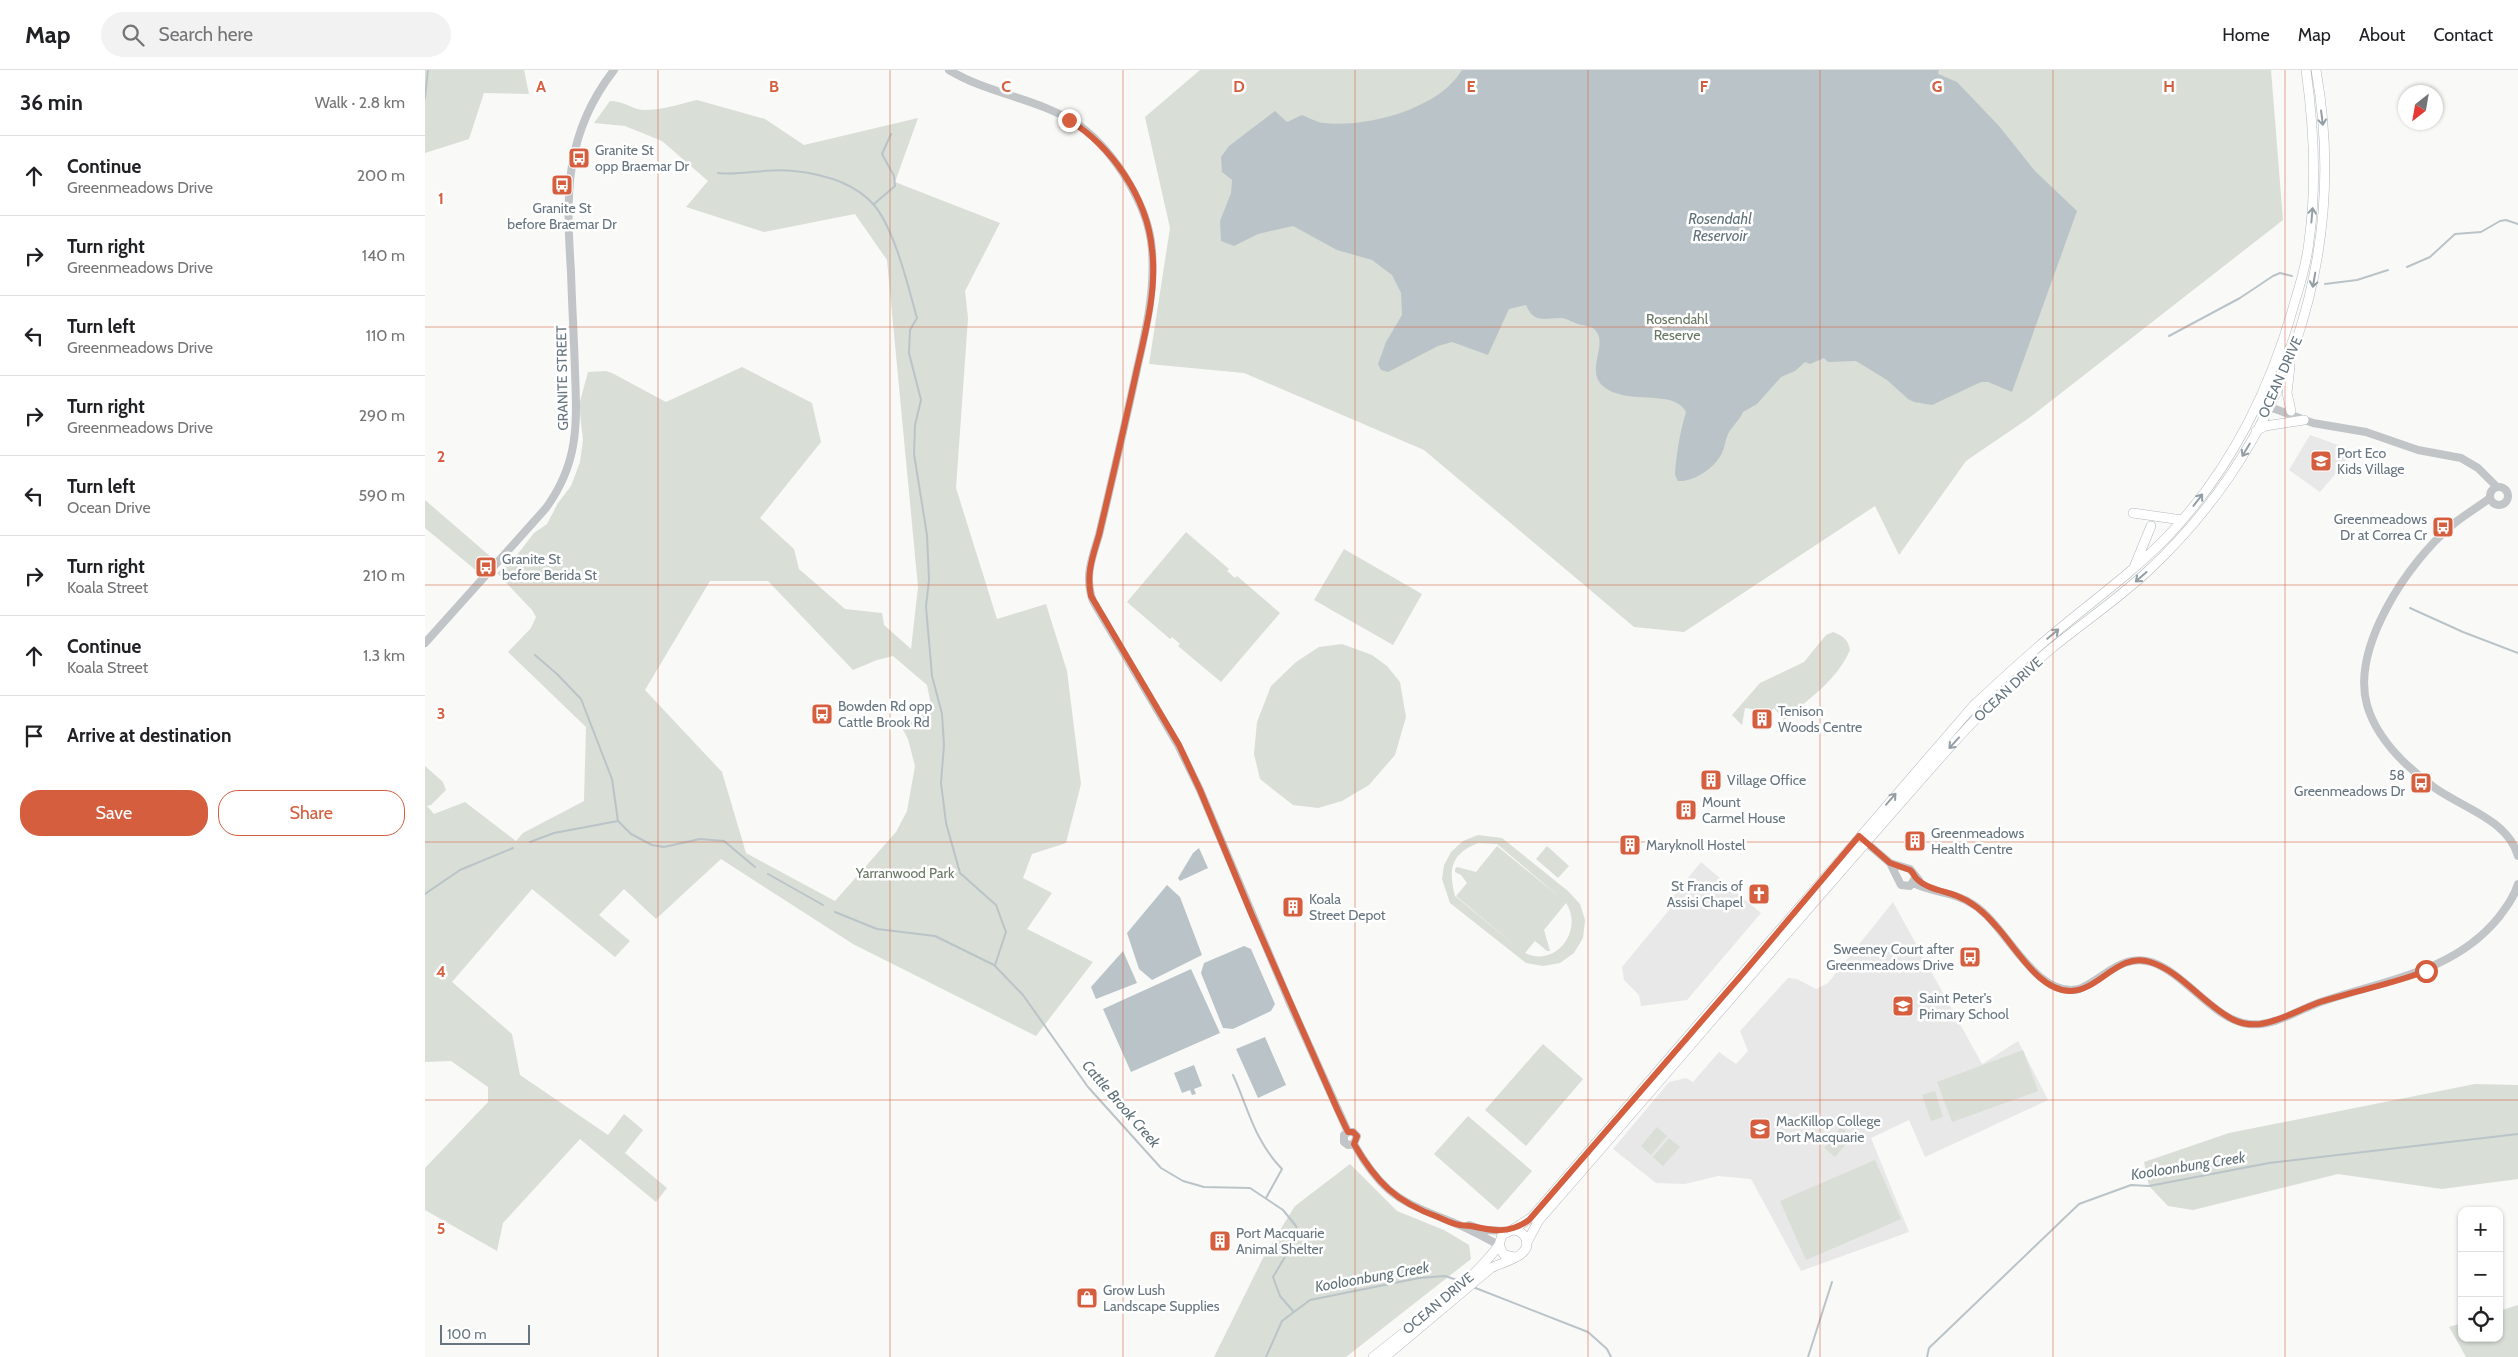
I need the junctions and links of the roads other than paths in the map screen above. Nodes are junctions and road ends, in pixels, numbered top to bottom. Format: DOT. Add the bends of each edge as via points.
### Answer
graph roads {
  1 [pos="614,70"];
  2 [pos="949,70"];
  3 [pos="2306,70"];
  4 [pos="2316,70"];
  5 [pos="2289,359"];
  6 [pos="2260,401"];
  7 [pos="2270,405"];
  8 [pos="2291,411"];
  9 [pos="2305,420"];
  10 [pos="2318,423"];
  11 [pos="2256,431"];
  12 [pos="2133,513"];
  13 [pos="2182,520"];
  14 [pos="2151,526"];
  15 [pos="2167,537"];
  16 [pos="2176,543"];
  17 [pos="2133,570"];
  18 [pos="425,643"];
  19 [pos="1859,836"];
  20 [pos="1867,843"];
  21 [pos="2518,856"];
  22 [pos="1900,872"];
  23 [pos="1914,880"];
  24 [pos="2518,884"];
  25 [pos="1459,1225"];
  26 [pos="1509,1230"];
  27 [pos="1527,1242"];
  28 [pos="1499,1245"];
  29 [pos="1515,1258"];
  30 [pos="1475,1277"];
  31 [pos="1452,1296"];
  32 [pos="1373,1357"];
  33 [pos="1385,1357"];
  1 -- 18 [label="street, GRANITE STREET" via="594,99 581,126 570,171 567,211 577,422 570,464 560,488 546,508"];
  2 -- 25 [label="street" via="981,86 1046,107 1080,126 1117,164 1142,210 1152,248 1150,306 1102,526 1089,569 1089,589 1093,601 1179,745 1200,790 1289,1002 1348,1132 1344,1142 1354,1144 1376,1178 1390,1192 1421,1211"];
  6 -- 3 [label="main road, OCEAN DRIVE, one-way" via="2287,331 2309,243 2314,154"];
  4 -- 5 [label="main road, OCEAN DRIVE, one-way" via="2325,136 2323,214 2311,296"];
  5 -- 7 [label="main road, OCEAN DRIVE"];
  5 -- 8 [label="main road" via="2287,393"];
  6 -- 7 [label="street"];
  13 -- 6 [label="main road, OCEAN DRIVE, one-way" via="2222,468"];
  7 -- 8 [label="street"];
  7 -- 9 [label="street"];
  7 -- 11 [label="main road, OCEAN DRIVE"];
  8 -- 10 [label="street"];
  9 -- 10 [label="street"];
  9 -- 11 [label="main road" via="2265,426"];
  10 -- 21 [label="street" via="2366,432 2402,445 2461,458 2473,464 2489,480 2492,495 2439,536 2423,552 2398,588 2382,616 2373,642 2365,690 2375,726 2395,753 2437,789 2498,826 2512,842"];
  11 -- 16 [label="main road, OCEAN DRIVE, one-way" via="2213,499"];
  12 -- 13 [label="main road"];
  13 -- 15 [label="main road, OCEAN DRIVE"];
  14 -- 17 [label="main road"];
  15 -- 16 [label="main road"];
  15 -- 17 [label="main road, OCEAN DRIVE"];
  16 -- 20 [label="main road, OCEAN DRIVE, one-way" via="2125,591 1999,696"];
  19 -- 17 [label="main road, OCEAN DRIVE, one-way" via="1974,705 2040,645"];
  19 -- 20 [label="street"];
  19 -- 26 [label="main road, OCEAN DRIVE" via="1532,1217"];
  20 -- 22 [label="street"];
  20 -- 27 [label="main road, OCEAN DRIVE" via="1539,1220"];
  22 -- 23 [label="street" via="1912,871"];
  22 -- 23 [label="street" via="1898,881 1903,886"];
  23 -- 24 [label="street" via="1963,899 1983,912 2039,977 2052,987 2071,991 2079,989 2125,963 2149,961 2227,1016 2251,1024 2270,1021 2436,966 2462,951 2488,929 2512,899"];
  25 -- 26 [label="street"];
  25 -- 28 [label="street"];
  26 -- 27 [label="main road" via="1522,1233"];
  26 -- 28 [label="main road" via="1501,1236"];
  27 -- 29 [label="main road" via="1523,1253"];
  28 -- 29 [label="main road" via="1504,1255"];
  28 -- 30 [label="main road, OCEAN DRIVE"];
  29 -- 30 [label="main road, OCEAN DRIVE"];
  30 -- 31 [label="main road, OCEAN DRIVE"];
  31 -- 32 [label="main road, OCEAN DRIVE"];
  31 -- 33 [label="main road, OCEAN DRIVE"];
}
